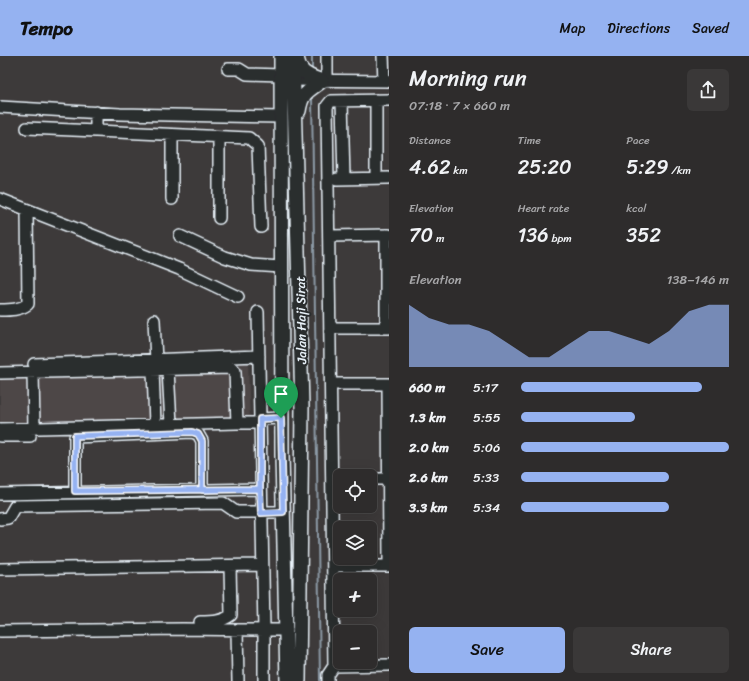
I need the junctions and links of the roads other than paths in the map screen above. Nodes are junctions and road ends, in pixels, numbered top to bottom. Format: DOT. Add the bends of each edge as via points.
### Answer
graph roads {
  1 [pos="281,56"];
  2 [pos="293,56"];
  3 [pos="297,56"];
  4 [pos="327,56"];
  5 [pos="383,56"];
  6 [pos="228,69"];
  7 [pos="285,79"];
  8 [pos="324,81"];
  9 [pos="386,81"];
  10 [pos="376,100"];
  11 [pos="389,100"];
  12 [pos="342,101"];
  13 [pos="0,107"];
  14 [pos="96,112"];
  15 [pos="281,117"];
  16 [pos="27,128"];
  17 [pos="96,131"];
  18 [pos="172,135"];
  19 [pos="219,137"];
  20 [pos="296,160"];
  21 [pos="376,178"];
  22 [pos="389,178"];
  23 [pos="328,179"];
  24 [pos="344,179"];
  25 [pos="0,199"];
  26 [pos="172,199"];
  27 [pos="27,210"];
  28 [pos="219,218"];
  29 [pos="261,227"];
  30 [pos="388,235"];
  31 [pos="180,236"];
  32 [pos="330,236"];
  33 [pos="281,267"];
  34 [pos="238,297"];
  35 [pos="301,309"];
  36 [pos="0,310"];
  37 [pos="258,312"];
  38 [pos="281,312"];
  39 [pos="154,320"];
  40 [pos="331,328"];
  41 [pos="388,328"];
  42 [pos="259,356"];
  43 [pos="36,364"];
  44 [pos="155,365"];
  45 [pos="0,366"];
  46 [pos="168,370"];
  47 [pos="0,373"];
  48 [pos="331,384"];
  49 [pos="389,384"];
  50 [pos="281,418"];
  51 [pos="260,421"];
  52 [pos="237,423"];
  53 [pos="155,424"];
  54 [pos="171,424"];
  55 [pos="0,429"];
  56 [pos="32,432"];
  57 [pos="0,436"];
  58 [pos="303,439"];
  59 [pos="282,456"];
  60 [pos="335,469"];
  61 [pos="377,479"];
  62 [pos="389,479"];
  63 [pos="260,489"];
  64 [pos="202,490"];
  65 [pos="75,491"];
  66 [pos="0,494"];
  67 [pos="283,512"];
  68 [pos="261,513"];
  69 [pos="335,513"];
  70 [pos="0,519"];
  71 [pos="389,561"];
  72 [pos="262,565"];
  73 [pos="230,566"];
  74 [pos="333,566"];
  75 [pos="389,566"];
  76 [pos="0,569"];
  77 [pos="334,625"];
  78 [pos="0,626"];
  79 [pos="237,630"];
  80 [pos="264,630"];
  81 [pos="287,630"];
  82 [pos="0,631"];
  83 [pos="377,665"];
  84 [pos="389,665"];
  85 [pos="333,668"];
  86 [pos="238,681"];
  87 [pos="264,681"];
  88 [pos="287,681"];
  89 [pos="299,681"];
  90 [pos="328,681"];
  1 -- 7 [label="main road, Jalan Haji Sirat"];
  2 -- 7 [label="main road, Jalan Haji Sirat"];
  3 -- 8 [label="main road" via="301,70 306,75"];
  4 -- 8 [label="street"];
  5 -- 9 [label="street"];
  6 -- 7 [label="street"];
  7 -- 8 [label="street"];
  7 -- 15 [label="main road, Jalan Haji Sirat"];
  7 -- 20 [label="main road, Jalan Haji Sirat"];
  8 -- 9 [label="street"];
  8 -- 20 [label="main road" via="306,92 301,100"];
  10 -- 11 [label="street"];
  10 -- 12 [label="street"];
  10 -- 21 [label="street"];
  12 -- 23 [label="street" via="332,101 327,106"];
  12 -- 24 [label="street"];
  13 -- 14 [label="street"];
  14 -- 15 [label="street"];
  14 -- 17 [label="street"];
  15 -- 33 [label="main road, Jalan Haji Sirat"];
  16 -- 17 [label="street"];
  17 -- 18 [label="street"];
  18 -- 19 [label="street"];
  18 -- 26 [label="street"];
  19 -- 28 [label="street"];
  19 -- 29 [label="street" via="249,138 258,146"];
  20 -- 35 [label="main road, Jalan Haji Sirat"];
  21 -- 22 [label="street"];
  21 -- 24 [label="street"];
  23 -- 24 [label="street"];
  23 -- 32 [label="street"];
  25 -- 27 [label="street"];
  27 -- 34 [label="street" via="179,269"];
  27 -- 36 [label="street" via="28,304 12,310"];
  30 -- 32 [label="street"];
  30 -- 41 [label="street"];
  31 -- 33 [label="street" via="231,259 251,265"];
  32 -- 40 [label="street"];
  33 -- 38 [label="main road, Jalan Haji Sirat"];
  35 -- 38 [label="main road" via="297,349 294,354 287,352"];
  35 -- 58 [label="main road, Jalan Haji Sirat"];
  37 -- 42 [label="street"];
  38 -- 50 [label="main road, Jalan Haji Sirat"];
  39 -- 44 [label="street"];
  40 -- 41 [label="street"];
  40 -- 48 [label="street"];
  42 -- 44 [label="street"];
  42 -- 51 [label="street"];
  43 -- 44 [label="street"];
  43 -- 45 [label="street"];
  43 -- 47 [label="street"];
  43 -- 56 [label="street"];
  44 -- 46 [label="street"];
  44 -- 53 [label="street"];
  46 -- 52 [label="street" via="232,368 237,384"];
  46 -- 54 [label="street"];
  48 -- 49 [label="street"];
  48 -- 60 [label="street"];
  49 -- 62 [label="street"];
  50 -- 51 [label="street"];
  50 -- 59 [label="main road, Jalan Haji Sirat"];
  51 -- 52 [label="street"];
  51 -- 63 [label="street"];
  52 -- 54 [label="street"];
  53 -- 54 [label="street"];
  53 -- 56 [label="street"];
  55 -- 56 [label="street"];
  56 -- 57 [label="street"];
  58 -- 59 [label="main road" via="299,411 293,403 288,405 286,413"];
  58 -- 89 [label="main road, Jalan Haji Sirat"];
  59 -- 67 [label="main road, Jalan Haji Sirat"];
  61 -- 62 [label="street"];
  62 -- 71 [label="street"];
  63 -- 64 [label="street"];
  63 -- 68 [label="street"];
  64 -- 65 [label="street"];
  64 -- 65 [label="street" via="202,441 198,434 192,432 75,436"];
  65 -- 66 [label="street"];
  67 -- 68 [label="street"];
  67 -- 81 [label="main road, Jalan Haji Sirat"];
  68 -- 70 [label="street" via="236,512 223,503 15,506 8,518"];
  68 -- 72 [label="street"];
  69 -- 74 [label="street"];
  72 -- 73 [label="street"];
  72 -- 80 [label="street"];
  73 -- 76 [label="street"];
  73 -- 78 [label="street" via="231,614 226,619 212,622"];
  74 -- 75 [label="street"];
  74 -- 77 [label="street"];
  79 -- 80 [label="street"];
  79 -- 82 [label="street"];
  79 -- 86 [label="street"];
  80 -- 81 [label="street"];
  80 -- 87 [label="street"];
  81 -- 88 [label="main road, Jalan Haji Sirat"];
  83 -- 84 [label="street"];
  85 -- 90 [label="street" via="328,675"];
}
